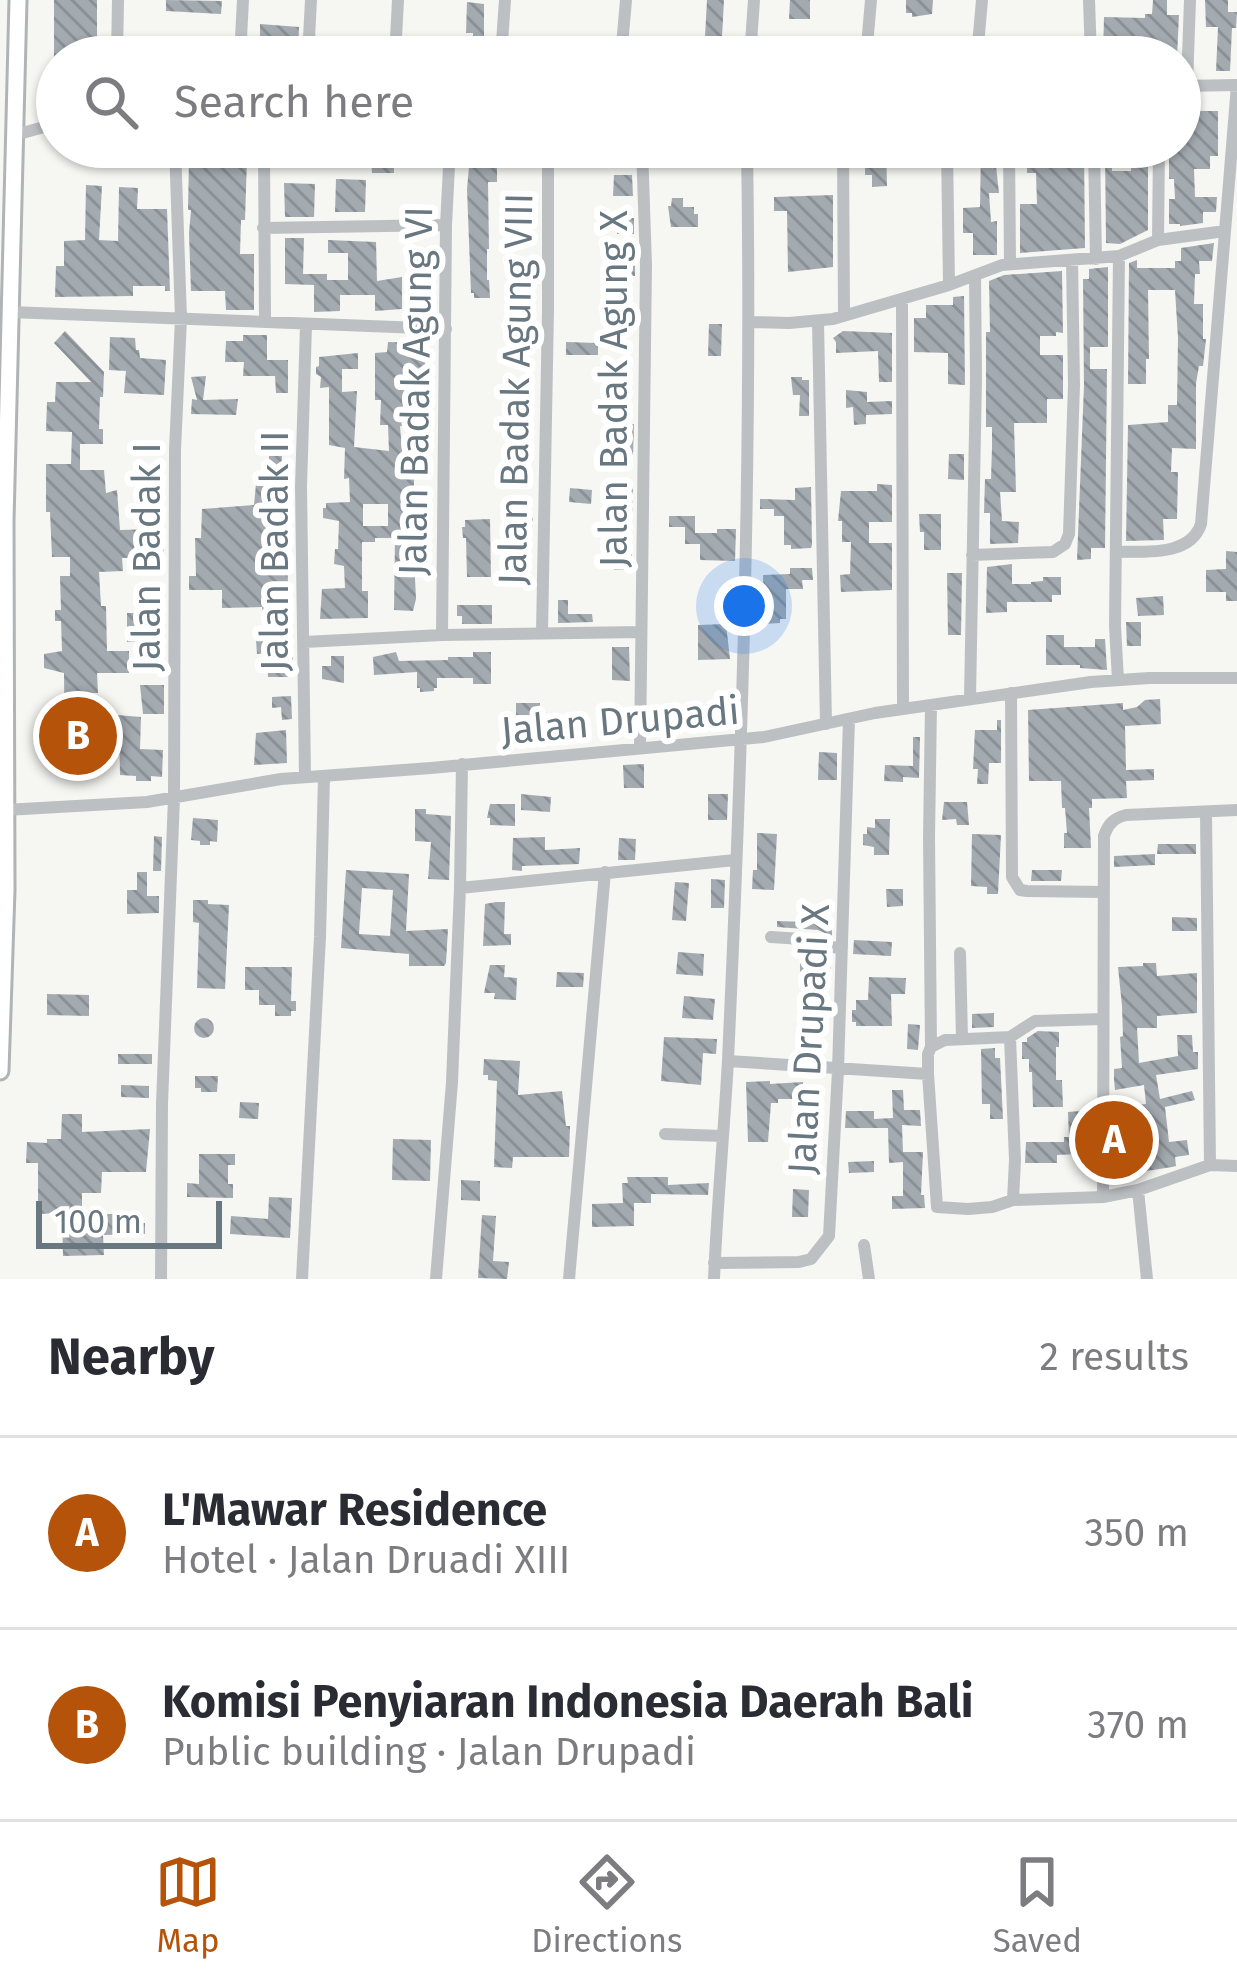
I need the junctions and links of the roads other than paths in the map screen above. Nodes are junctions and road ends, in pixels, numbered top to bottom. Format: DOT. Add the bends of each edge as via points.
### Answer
graph roads {
  1 [pos="18,0"];
  2 [pos="118,0"];
  3 [pos="243,0"];
  4 [pos="310,0"];
  5 [pos="398,0"];
  6 [pos="505,0"];
  7 [pos="626,0"];
  8 [pos="754,0"];
  9 [pos="871,0"];
  10 [pos="982,0"];
  11 [pos="1089,0"];
  12 [pos="1190,0"];
  13 [pos="117,36"];
  14 [pos="241,36"];
  15 [pos="309,36"];
  16 [pos="396,36"];
  17 [pos="502,36"];
  18 [pos="623,36"];
  19 [pos="751,36"];
  20 [pos="868,36"];
  21 [pos="979,36"];
  22 [pos="1090,36"];
  23 [pos="1187,36"];
  24 [pos="1237,85"];
  25 [pos="1201,86"];
  26 [pos="16,114"];
  27 [pos="36,121"];
  28 [pos="10,141"];
  29 [pos="176,168"];
  30 [pos="264,168"];
  31 [pos="448,168"];
  32 [pos="548,168"];
  33 [pos="643,168"];
  34 [pos="747,168"];
  35 [pos="843,168"];
  36 [pos="946,168"];
  37 [pos="1009,168"];
  38 [pos="1094,168"];
  39 [pos="1159,168"];
  40 [pos="446,225"];
  41 [pos="263,228"];
  42 [pos="1225,231"];
  43 [pos="1158,240"];
  44 [pos="1119,256"];
  45 [pos="1096,259"];
  46 [pos="1072,260"];
  47 [pos="1010,263"];
  48 [pos="975,276"];
  49 [pos="949,285"];
  50 [pos="902,299"];
  51 [pos="10,312"];
  52 [pos="844,316"];
  53 [pos="181,318"];
  54 [pos="265,320"];
  55 [pos="749,322"];
  56 [pos="818,322"];
  57 [pos="306,325"];
  58 [pos="446,328"];
  59 [pos="3,524"];
  60 [pos="1116,552"];
  61 [pos="972,555"];
  62 [pos="2,576"];
  63 [pos="542,632"];
  64 [pos="641,632"];
  65 [pos="442,635"];
  66 [pos="304,642"];
  67 [pos="1237,662"];
  68 [pos="1236,678"];
  69 [pos="1118,680"];
  70 [pos="1011,693"];
  71 [pos="970,698"];
  72 [pos="932,705"];
  73 [pos="903,710"];
  74 [pos="849,719"];
  75 [pos="826,724"];
  76 [pos="740,739"];
  77 [pos="640,747"];
  78 [pos="462,764"];
  79 [pos="305,777"];
  80 [pos="324,777"];
  81 [pos="174,798"];
  82 [pos="5,810"];
  83 [pos="1237,810"];
  84 [pos="1206,812"];
  85 [pos="735,860"];
  86 [pos="605,872"];
  87 [pos="460,888"];
  88 [pos="1104,892"];
  89 [pos="771,937"];
  90 [pos="842,948"];
  91 [pos="960,953"];
  92 [pos="1103,1019"];
  93 [pos="1010,1037"];
  94 [pos="962,1039"];
  95 [pos="931,1046"];
  96 [pos="728,1061"];
  97 [pos="838,1070"];
  98 [pos="0,1071"];
  99 [pos="928,1074"];
  100 [pos="665,1134"];
  101 [pos="723,1136"];
  102 [pos="1210,1165"];
  103 [pos="1237,1166"];
  104 [pos="1138,1190"];
  105 [pos="1103,1197"];
  106 [pos="1012,1201"];
  107 [pos="864,1245"];
  108 [pos="714,1263"];
  109 [pos="161,1279"];
  110 [pos="302,1279"];
  111 [pos="436,1279"];
  112 [pos="569,1279"];
  113 [pos="714,1279"];
  114 [pos="868,1279"];
  115 [pos="1147,1279"];
  1 -- 26 [label="main road"];
  2 -- 13 [label="street"];
  3 -- 14 [label="street"];
  4 -- 15 [label="street"];
  5 -- 16 [label="street"];
  6 -- 17 [label="street"];
  7 -- 18 [label="street"];
  8 -- 19 [label="street"];
  9 -- 20 [label="street"];
  10 -- 21 [label="street"];
  11 -- 22 [label="street"];
  12 -- 23 [label="street"];
  24 -- 25 [label="street"];
  24 -- 42 [label="street"];
  26 -- 27 [label="street"];
  26 -- 28 [label="main road"];
  28 -- 51 [label="main road"];
  29 -- 53 [label="street, Jalan Badak I"];
  30 -- 41 [label="street"];
  31 -- 40 [label="street, Jalan Badak Agung VI"];
  32 -- 63 [label="street, Jalan Badak Agung VIII"];
  33 -- 64 [label="street, Jalan Badak Agung X"];
  34 -- 55 [label="street"];
  35 -- 52 [label="street"];
  36 -- 49 [label="street"];
  37 -- 47 [label="street"];
  38 -- 45 [label="street"];
  39 -- 43 [label="street"];
  40 -- 41 [label="street"];
  40 -- 58 [label="street, Jalan Badak Agung VI"];
  41 -- 54 [label="street"];
  42 -- 43 [label="street"];
  42 -- 60 [label="street" via="1197,536 1180,547"];
  43 -- 44 [label="street"];
  44 -- 45 [label="street"];
  44 -- 60 [label="street"];
  45 -- 46 [label="street"];
  46 -- 47 [label="street"];
  46 -- 61 [label="street" via="1067,540 1047,553"];
  47 -- 48 [label="street"];
  48 -- 49 [label="street"];
  48 -- 61 [label="street"];
  49 -- 50 [label="street"];
  50 -- 52 [label="street"];
  50 -- 73 [label="street"];
  51 -- 53 [label="street"];
  51 -- 59 [label="main road"];
  52 -- 56 [label="street"];
  53 -- 54 [label="street"];
  53 -- 81 [label="street, Jalan Badak I"];
  54 -- 57 [label="street"];
  55 -- 56 [label="street"];
  55 -- 76 [label="street"];
  56 -- 75 [label="street"];
  57 -- 58 [label="street"];
  57 -- 66 [label="street, Jalan Badak II"];
  58 -- 65 [label="street, Jalan Badak Agung VI"];
  59 -- 62 [label="main road"];
  60 -- 69 [label="street"];
  61 -- 71 [label="street"];
  62 -- 82 [label="main road"];
  63 -- 64 [label="street"];
  63 -- 65 [label="street"];
  64 -- 77 [label="street, Jalan Badak Agung X"];
  65 -- 66 [label="street"];
  66 -- 79 [label="street, Jalan Badak II"];
  67 -- 68 [label="street"];
  68 -- 69 [label="street, Jalan Drupadi"];
  69 -- 70 [label="street, Jalan Drupadi"];
  70 -- 71 [label="street, Jalan Drupadi"];
  70 -- 88 [label="street" via="1012,877 1027,892"];
  71 -- 72 [label="street, Jalan Drupadi"];
  72 -- 73 [label="street, Jalan Drupadi"];
  72 -- 95 [label="street"];
  73 -- 74 [label="street, Jalan Drupadi"];
  74 -- 75 [label="street, Jalan Drupadi"];
  74 -- 90 [label="street, Jalan Drupadi X"];
  75 -- 76 [label="street, Jalan Drupadi"];
  76 -- 77 [label="street, Jalan Drupadi"];
  76 -- 85 [label="street"];
  77 -- 78 [label="street, Jalan Drupadi"];
  78 -- 80 [label="street, Jalan Drupadi"];
  78 -- 87 [label="street"];
  79 -- 80 [label="street, Jalan Drupadi"];
  79 -- 81 [label="street, Jalan Drupadi"];
  80 -- 110 [label="street"];
  81 -- 82 [label="street, Jalan Drupadi"];
  81 -- 109 [label="street, Jalan Badak I"];
  82 -- 98 [label="main road"];
  83 -- 84 [label="street"];
  84 -- 88 [label="street" via="1112,821 1104,836"];
  84 -- 102 [label="street"];
  85 -- 86 [label="street"];
  85 -- 96 [label="street"];
  86 -- 87 [label="street"];
  86 -- 112 [label="street"];
  87 -- 111 [label="street"];
  88 -- 92 [label="street"];
  89 -- 90 [label="street"];
  90 -- 97 [label="street, Jalan Drupadi X"];
  91 -- 94 [label="street"];
  92 -- 93 [label="street" via="1035,1021"];
  92 -- 105 [label="street"];
  93 -- 94 [label="street"];
  93 -- 106 [label="street"];
  94 -- 95 [label="street"];
  95 -- 99 [label="street"];
  96 -- 97 [label="street"];
  96 -- 101 [label="street"];
  97 -- 99 [label="street"];
  97 -- 108 [label="street, Jalan Drupadi X" via="823,1246 799,1262"];
  99 -- 106 [label="street" via="937,1207"];
  100 -- 101 [label="street"];
  101 -- 108 [label="street"];
  102 -- 103 [label="street"];
  102 -- 104 [label="street"];
  104 -- 105 [label="street"];
  104 -- 115 [label="street"];
  105 -- 106 [label="street"];
  107 -- 114 [label="street"];
  108 -- 113 [label="street"];
}
